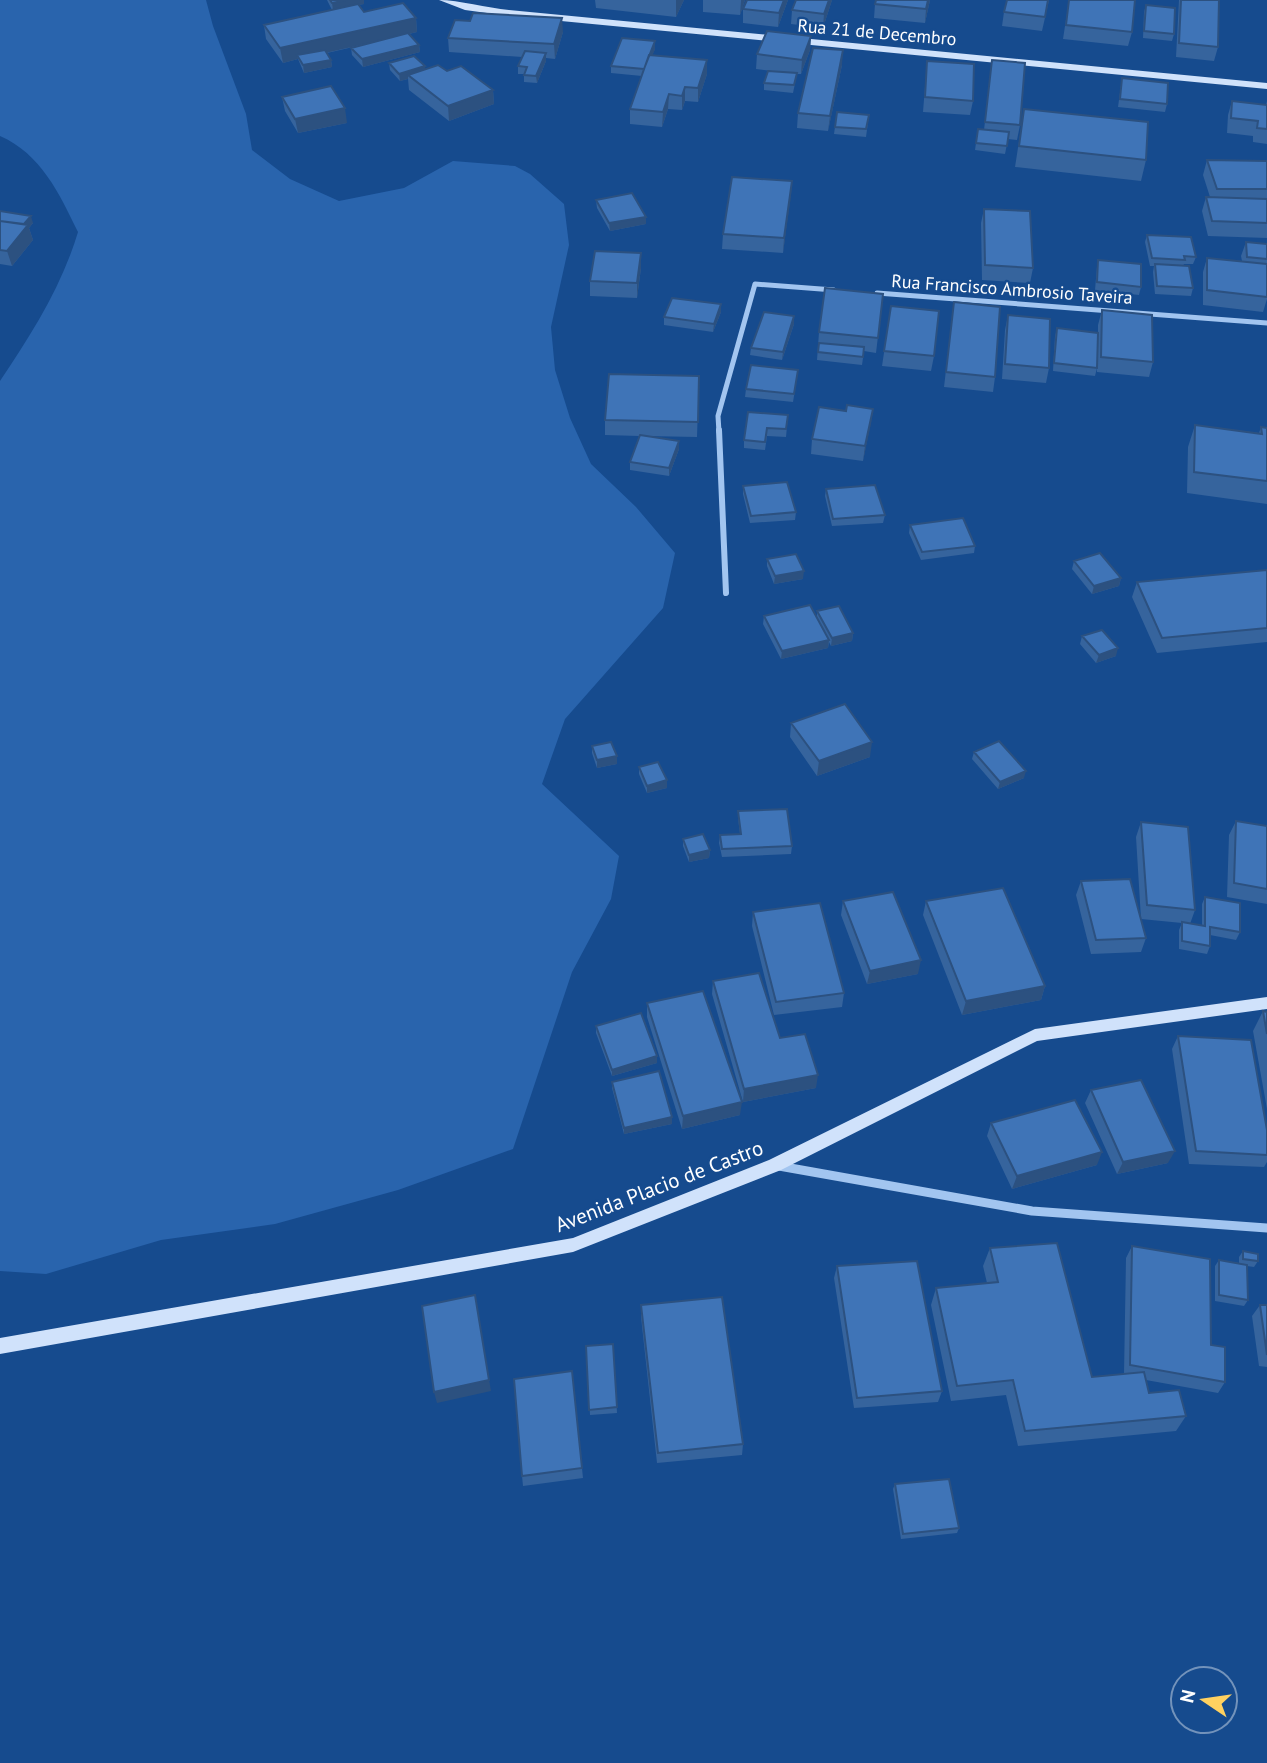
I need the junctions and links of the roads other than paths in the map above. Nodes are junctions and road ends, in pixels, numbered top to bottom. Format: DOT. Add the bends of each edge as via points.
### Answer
graph roads {
  1 [pos="443,0"];
  2 [pos="1267,86"];
  3 [pos="838,290"];
  4 [pos="866,292"];
  5 [pos="1267,323"];
  6 [pos="726,593"];
  7 [pos="1267,1003"];
  8 [pos="775,1165"];
  9 [pos="1267,1228"];
  10 [pos="0,1346"];
  1 -- 2 [label="street, Rua 21 de Decembro" via="509,13"];
  3 -- 6 [label="street" via="755,284 718,416"];
  4 -- 5 [label="street, Rua Francisco Ambrosio Taveira"];
  7 -- 8 [label="street, Avenida Placio de Castro" via="1035,1035"];
  8 -- 9 [label="street" via="1032,1211"];
  8 -- 10 [label="street, Avenida Placio de Castro" via="573,1244"];
}
